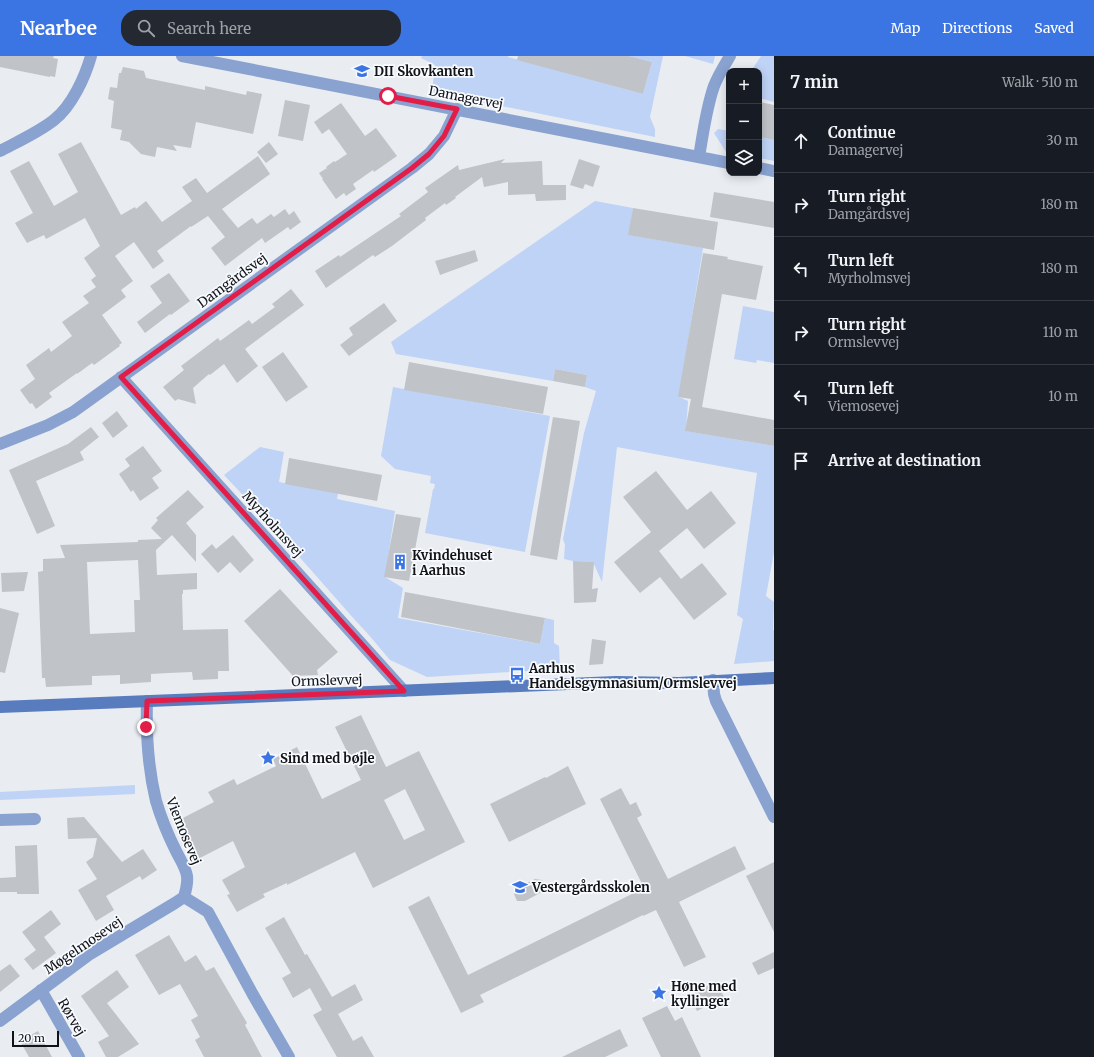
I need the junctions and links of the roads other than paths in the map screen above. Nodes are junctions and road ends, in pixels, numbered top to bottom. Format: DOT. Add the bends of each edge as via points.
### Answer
graph roads {
  1 [pos="92,56"];
  2 [pos="182,56"];
  3 [pos="730,56"];
  4 [pos="457,109"];
  5 [pos="0,151"];
  6 [pos="699,157"];
  7 [pos="726,162"];
  8 [pos="762,169"];
  9 [pos="774,171"];
  10 [pos="121,377"];
  11 [pos="0,444"];
  12 [pos="774,678"];
  13 [pos="713,680"];
  14 [pos="404,691"];
  15 [pos="147,701"];
  16 [pos="0,707"];
  17 [pos="774,817"];
  18 [pos="35,819"];
  19 [pos="0,820"];
  20 [pos="184,897"];
  21 [pos="41,990"];
  22 [pos="0,1021"];
  23 [pos="79,1057"];
  24 [pos="288,1057"];
  1 -- 5 [label="street" via="79,88 55,120"];
  2 -- 4 [label="street, Damagervej"];
  3 -- 6 [label="street" via="723,67 709,104"];
  4 -- 6 [label="street, Damagervej"];
  4 -- 10 [label="street, Damgårdsvej" via="444,136 429,154 412,168"];
  6 -- 7 [label="street, Damagervej"];
  8 -- 9 [label="street"];
  10 -- 11 [label="street, Damgårdsvej" via="73,412"];
  10 -- 14 [label="street, Myrholmsvej"];
  12 -- 13 [label="street, Ormslevvej"];
  13 -- 14 [label="street, Ormslevvej"];
  13 -- 17 [label="street" via="716,700"];
  14 -- 15 [label="street, Ormslevvej"];
  15 -- 16 [label="street, Ormslevvej"];
  15 -- 20 [label="street, Viemosevej" via="146,727 151,777 166,829 187,875 188,886"];
  18 -- 19 [label="street"];
  20 -- 21 [label="street, Møgelmosevej" via="90,954"];
  20 -- 24 [label="street" via="208,912"];
  21 -- 22 [label="street, Møgelmosevej"];
  21 -- 23 [label="street, Rørvej"];
}
